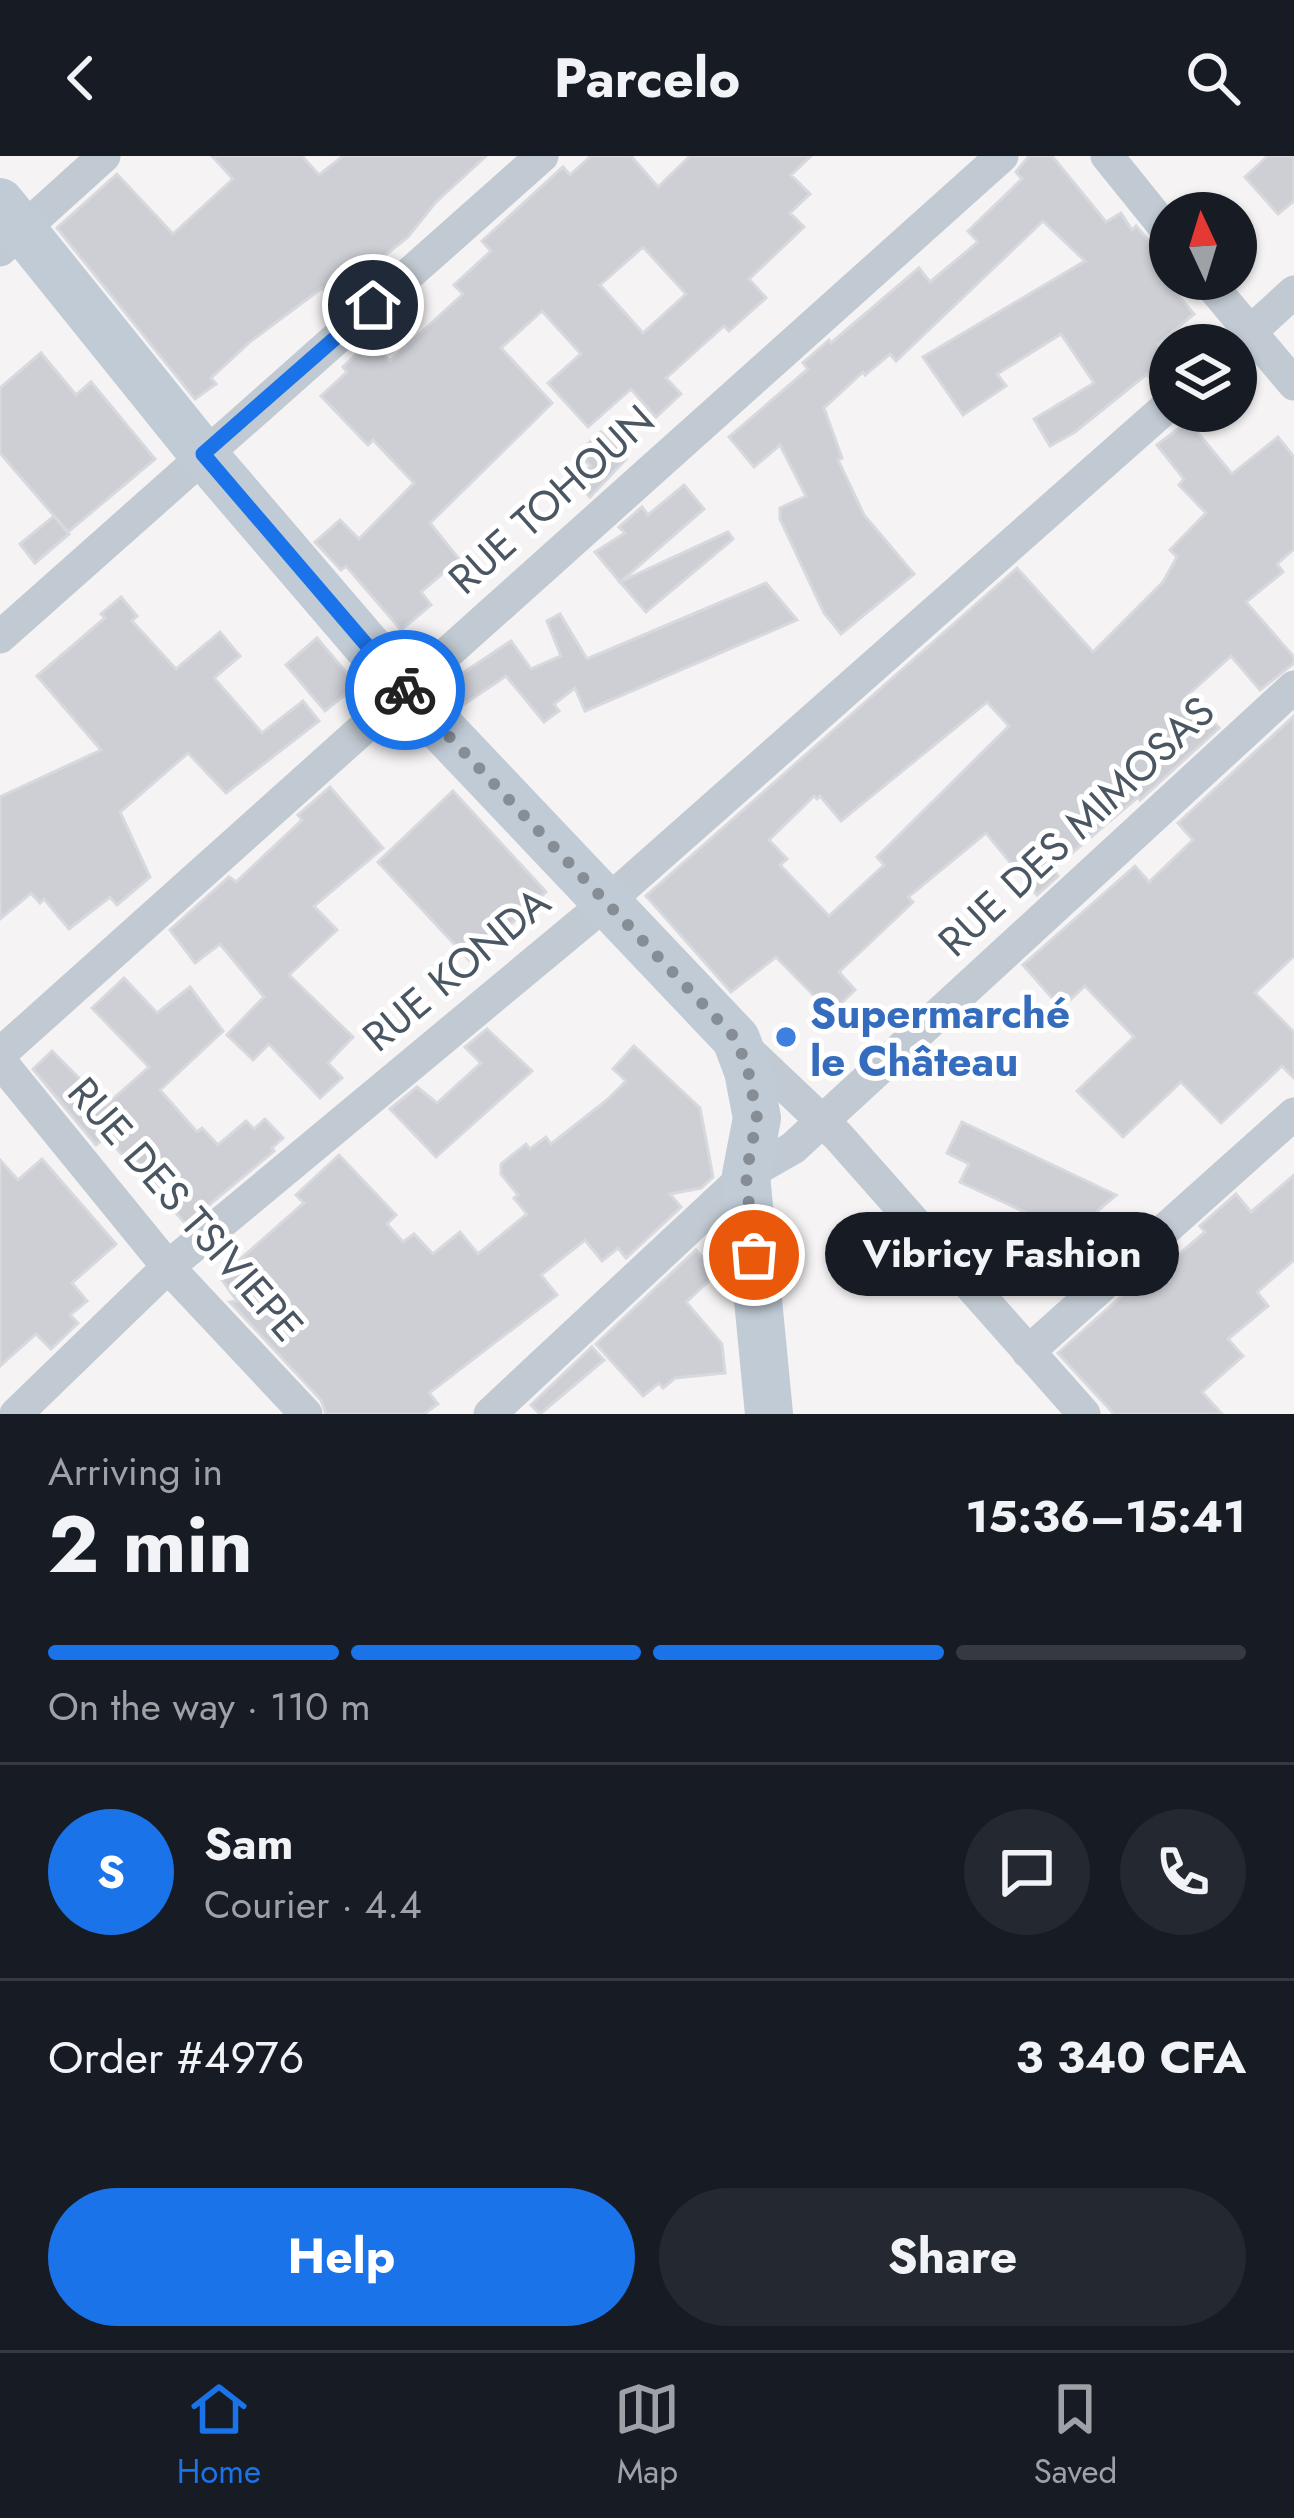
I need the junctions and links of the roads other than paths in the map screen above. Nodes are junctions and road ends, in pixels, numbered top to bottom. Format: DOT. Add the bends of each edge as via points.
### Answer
graph roads {
  1 [pos="104,156"];
  2 [pos="542,156"];
  3 [pos="1002,156"];
  4 [pos="1106,156"];
  5 [pos="1149,208"];
  6 [pos="8,226"];
  7 [pos="1294,292"];
  8 [pos="1257,326"];
  9 [pos="1257,351"];
  10 [pos="1294,384"];
  11 [pos="1149,423"];
  12 [pos="203,454"];
  13 [pos="0,638"];
  14 [pos="1294,687"];
  15 [pos="405,690"];
  16 [pos="607,902"];
  17 [pos="736,1039"];
  18 [pos="0,1057"];
  19 [pos="1294,1114"];
  20 [pos="823,1120"];
  21 [pos="746,1175"];
  22 [pos="168,1267"];
  23 [pos="1028,1352"];
  24 [pos="16,1414"];
  25 [pos="306,1414"];
  26 [pos="490,1414"];
  27 [pos="769,1414"];
  28 [pos="1084,1414"];
  1 -- 6 [label="street"];
  2 -- 12 [label="street"];
  3 -- 15 [label="street, RUE TOHOUN"];
  4 -- 5 [label="street"];
  6 -- 12 [label="main road"];
  7 -- 8 [label="street"];
  9 -- 10 [label="street"];
  11 -- 16 [label="street, RUE KONDA"];
  12 -- 13 [label="street"];
  12 -- 15 [label="main road"];
  14 -- 20 [label="street, RUE DES MIMOSAS"];
  15 -- 16 [label="main road"];
  15 -- 18 [label="street, RUE TOHOUN"];
  16 -- 17 [label="main road"];
  16 -- 22 [label="street, RUE KONDA"];
  17 -- 20 [label="street"];
  17 -- 21 [label="main road" via="757,1118"];
  18 -- 22 [label="street, RUE DES TSIVIEPE"];
  19 -- 23 [label="street"];
  20 -- 21 [label="street, RUE DES MIMOSAS"];
  20 -- 23 [label="street"];
  21 -- 26 [label="street, RUE DES MIMOSAS"];
  21 -- 27 [label="main road"];
  22 -- 24 [label="street, RUE KONDA"];
  22 -- 25 [label="street, RUE DES TSIVIEPE"];
  23 -- 28 [label="street"];
}
